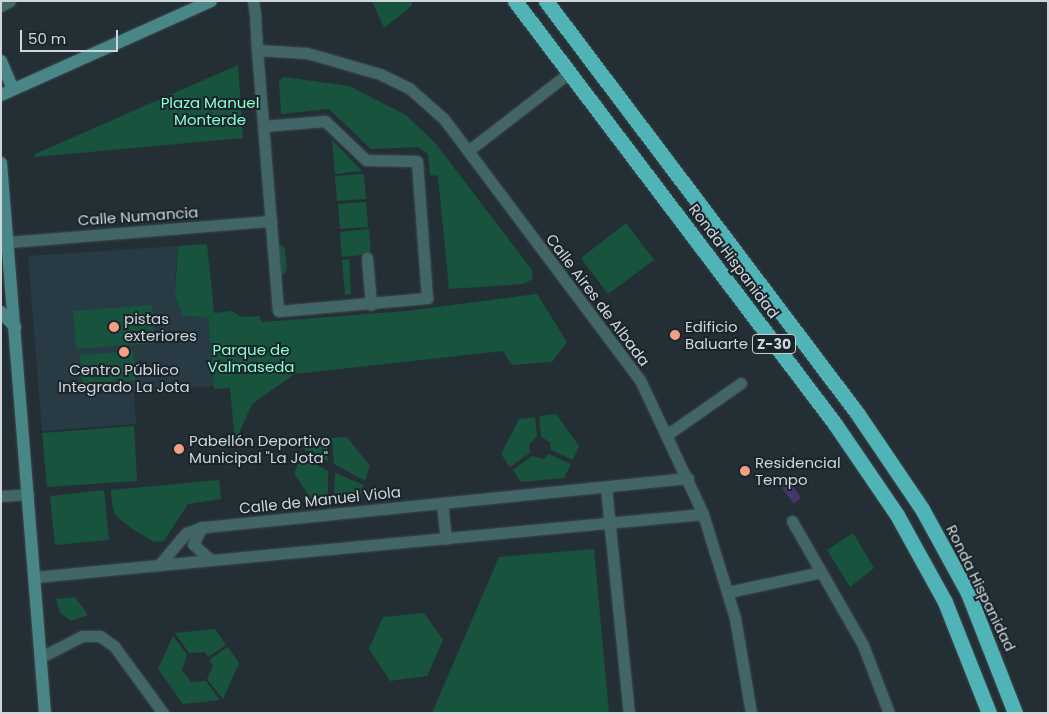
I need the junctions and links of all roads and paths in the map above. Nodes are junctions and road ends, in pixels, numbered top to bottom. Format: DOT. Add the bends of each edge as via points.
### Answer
graph roads {
  1 [pos="10,1"];
  2 [pos="211,1"];
  3 [pos="254,1"];
  4 [pos="514,1"];
  5 [pos="546,1"];
  6 [pos="1,6"];
  7 [pos="257,50"];
  8 [pos="1,61"];
  9 [pos="569,73"];
  10 [pos="14,89"];
  11 [pos="1,95"];
  12 [pos="263,126"];
  13 [pos="468,151"];
  14 [pos="1,163"];
  15 [pos="271,221"];
  16 [pos="8,242"];
  17 [pos="366,258"];
  18 [pos="6,285"];
  19 [pos="371,305"];
  20 [pos="1,312"];
  21 [pos="14,327"];
  22 [pos="741,383"];
  23 [pos="668,434"];
  24 [pos="688,478"];
  25 [pos="606,488"];
  26 [pos="28,494"];
  27 [pos="1,496"];
  28 [pos="442,504"];
  29 [pos="703,514"];
  30 [pos="792,521"];
  31 [pos="609,523"];
  32 [pos="202,527"];
  33 [pos="446,539"];
  34 [pos="211,560"];
  35 [pos="159,565"];
  36 [pos="821,572"];
  37 [pos="34,577"];
  38 [pos="728,592"];
  39 [pos="41,657"];
  40 [pos="45,713"];
  41 [pos="163,713"];
  42 [pos="629,713"];
  43 [pos="750,713"];
  44 [pos="889,713"];
  45 [pos="989,713"];
  46 [pos="1015,713"];
  1 -- 6 [label="street"];
  2 -- 10 [label="street"];
  3 -- 7 [label="street"];
  4 -- 9 [label="highway, Ronda Hispanidad / Z-30"];
  5 -- 46 [label="highway, Ronda Hispanidad / Z-30" via="857,413 922,509 976,611"];
  7 -- 12 [label="street"];
  7 -- 13 [label="street, Calle Aires de Albada" via="307,53 380,74 409,88 444,119"];
  8 -- 10 [label="street"];
  9 -- 13 [label="street"];
  9 -- 45 [label="highway, Ronda Hispanidad / Z-30" via="835,424 897,516 945,602"];
  10 -- 11 [label="street"];
  12 -- 15 [label="street"];
  12 -- 19 [label="street" via="328,122 366,160 411,159 420,165 429,294 424,300"];
  13 -- 23 [label="street, Calle Aires de Albada" via="640,380"];
  14 -- 16 [label="street"];
  15 -- 16 [label="street, Calle Numancia"];
  15 -- 19 [label="street" via="278,310"];
  16 -- 18 [label="street"];
  17 -- 19 [label="street"];
  18 -- 21 [label="street"];
  20 -- 21 [label="street"];
  21 -- 26 [label="street"];
  22 -- 23 [label="street"];
  23 -- 24 [label="street, Calle Aires de Albada"];
  24 -- 25 [label="street, Calle de Manuel Viola"];
  24 -- 29 [label="street, Calle Aires de Albada"];
  25 -- 28 [label="street, Calle de Manuel Viola"];
  25 -- 31 [label="street"];
  26 -- 27 [label="street"];
  26 -- 37 [label="street"];
  28 -- 32 [label="street, Calle de Manuel Viola"];
  28 -- 33 [label="street"];
  29 -- 31 [label="street"];
  29 -- 38 [label="street, Calle Aires de Albada"];
  30 -- 36 [label="street"];
  31 -- 33 [label="street"];
  31 -- 42 [label="street"];
  32 -- 34 [label="street" via="194,535 193,544"];
  32 -- 35 [label="street, Calle de Manuel Viola" via="186,533"];
  33 -- 34 [label="street"];
  34 -- 35 [label="street"];
  35 -- 37 [label="street"];
  36 -- 38 [label="street"];
  36 -- 44 [label="street" via="863,644"];
  37 -- 39 [label="street"];
  38 -- 43 [label="street, Calle Aires de Albada"];
  39 -- 40 [label="street"];
  39 -- 41 [label="street" via="82,636 100,636 114,646"];
}
